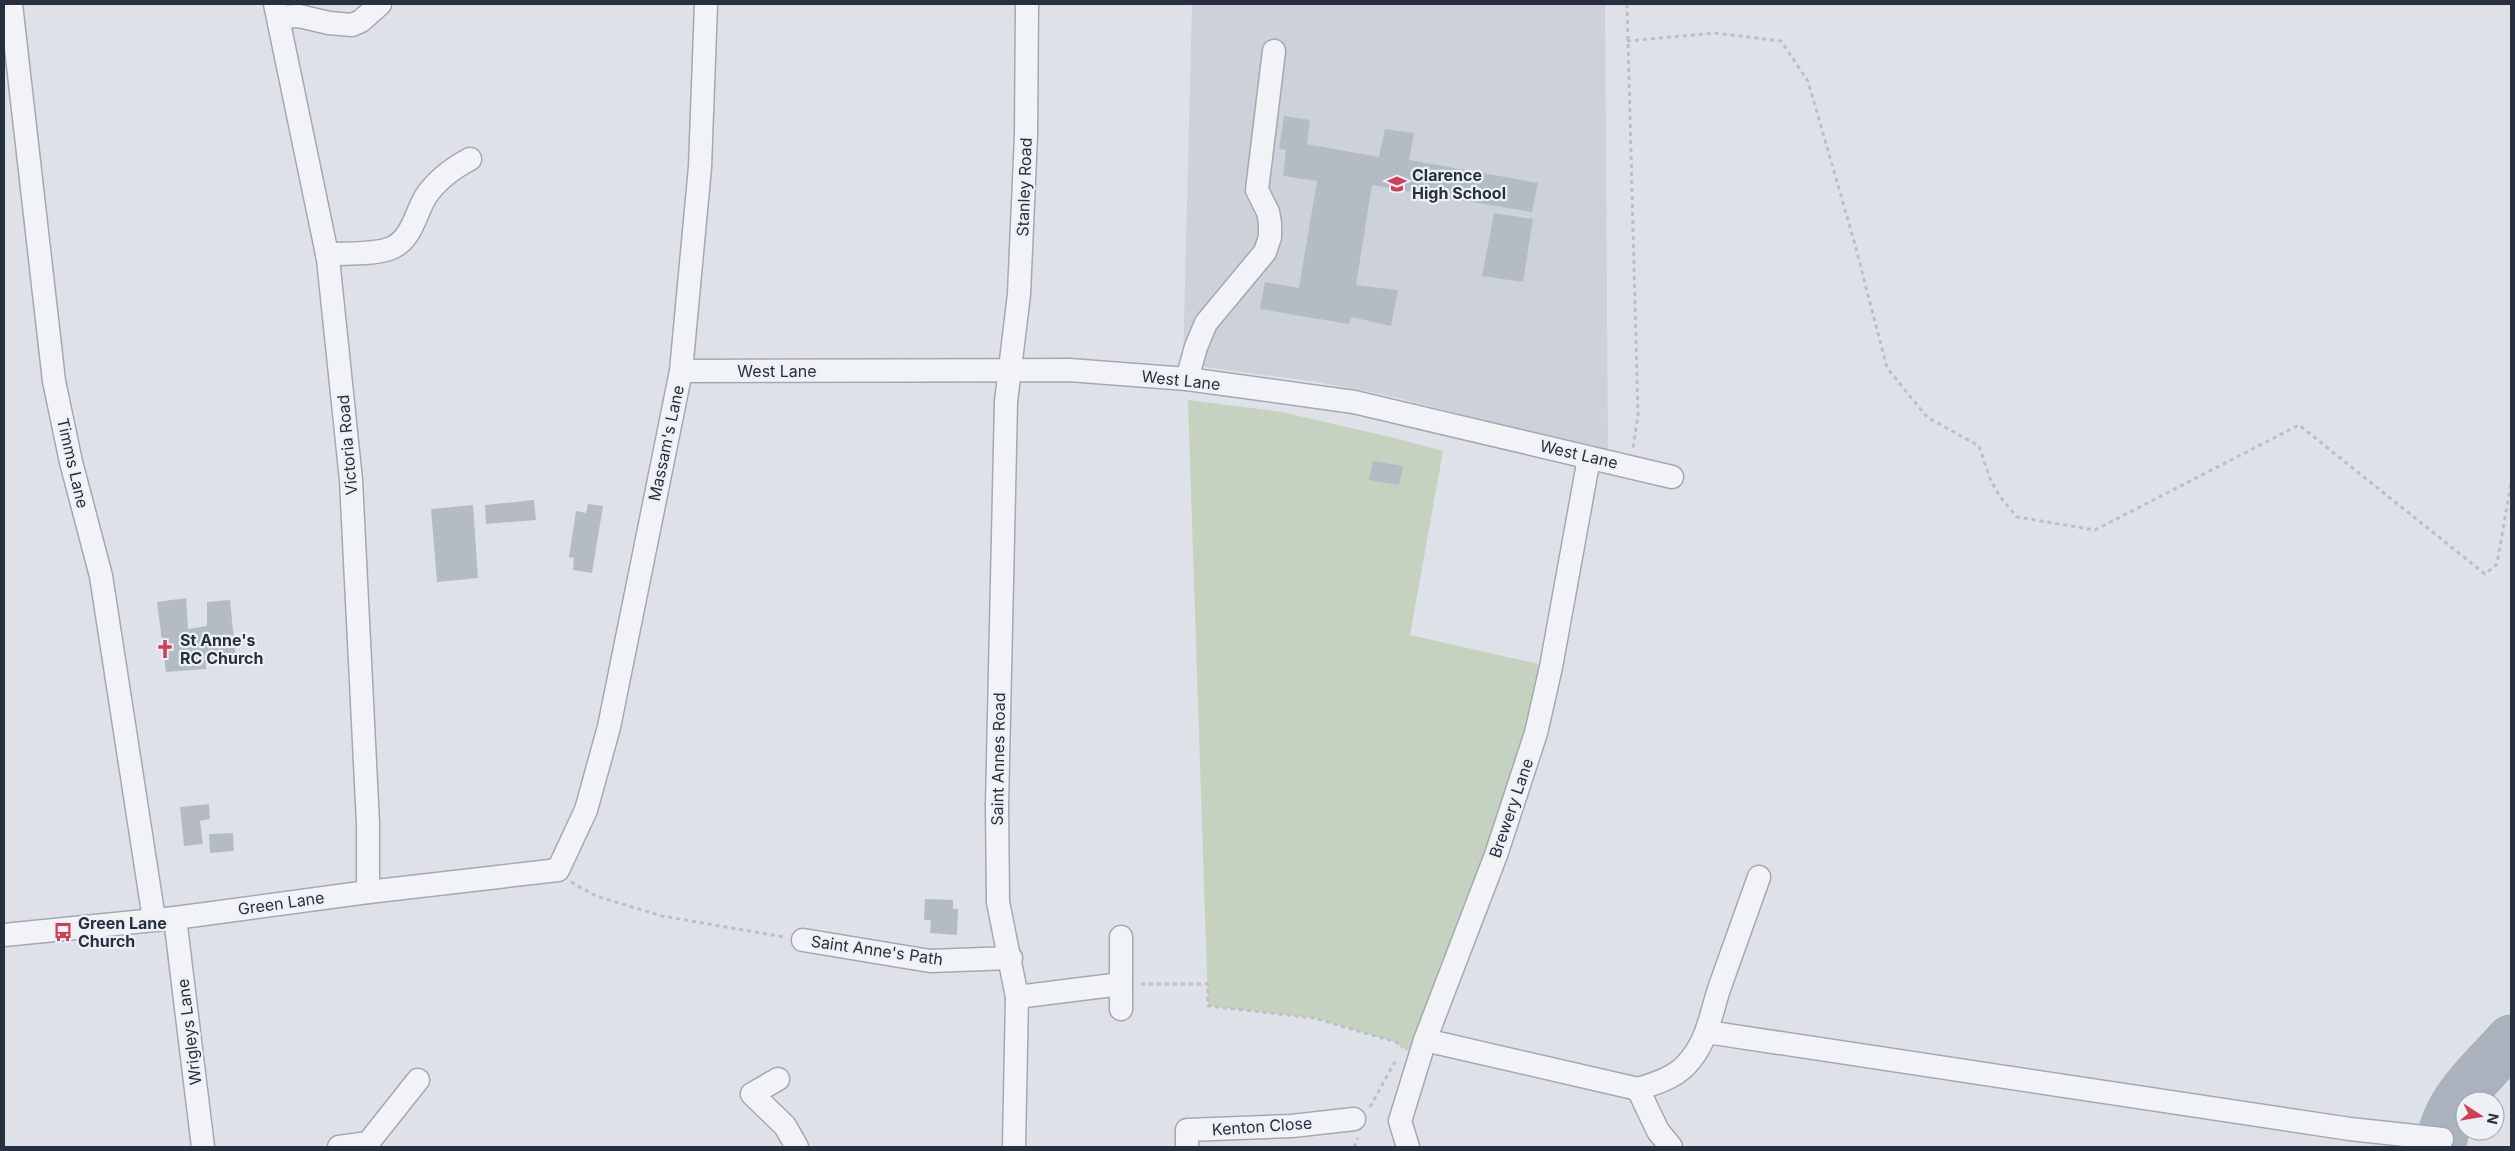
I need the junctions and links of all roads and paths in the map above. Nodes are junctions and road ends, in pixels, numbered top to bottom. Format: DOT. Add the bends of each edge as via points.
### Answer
graph roads {
  1 [pos="11,4"];
  2 [pos="380,4"];
  3 [pos="706,4"];
  4 [pos="1027,4"];
  5 [pos="1627,4"];
  6 [pos="277,10"];
  7 [pos="1626,41"];
  8 [pos="1274,51"];
  9 [pos="470,159"];
  10 [pos="328,254"];
  11 [pos="1011,370"];
  12 [pos="681,372"];
  13 [pos="1188,379"];
  14 [pos="1589,458"];
  15 [pos="1630,466"];
  16 [pos="1672,477"];
  17 [pos="2511,483"];
  18 [pos="558,870"];
  19 [pos="1759,877"];
  20 [pos="368,892"];
  21 [pos="165,918"];
  22 [pos="4,935"];
  23 [pos="1121,937"];
  24 [pos="803,940"];
  25 [pos="1010,958"];
  26 [pos="1121,984"];
  27 [pos="1017,997"];
  28 [pos="1121,1009"];
  29 [pos="1707,1032"];
  30 [pos="1416,1045"];
  31 [pos="778,1079"];
  32 [pos="418,1080"];
  33 [pos="1638,1089"];
  34 [pos="1361,1120"];
  35 [pos="2442,1138"];
  36 [pos="368,1145"];
  37 [pos="203,1147"];
  38 [pos="339,1147"];
  39 [pos="797,1147"];
  40 [pos="1014,1147"];
  41 [pos="1187,1147"];
  42 [pos="1354,1147"];
  43 [pos="1408,1147"];
  44 [pos="1672,1147"];
  1 -- 21 [label="street, Timms Lane" via="54,381 101,576"];
  2 -- 6 [label="street" via="352,25 329,23"];
  3 -- 12 [label="street, Massam's Lane" via="700,167"];
  4 -- 11 [label="street, Stanley Road" via="1020,284"];
  5 -- 7 [label="path"];
  6 -- 10 [label="street, Victoria Road"];
  7 -- 15 [label="path" via="1638,415"];
  7 -- 17 [label="path" via="1716,33 1781,40 1808,81 1887,368 1927,417 1979,446 1994,486 2017,516 2095,530 2299,425 2484,574 2497,564"];
  8 -- 13 [label="street" via="1257,190 1268,212 1270,237 1265,252 1206,323"];
  9 -- 10 [label="street" via="440,180 427,196 408,234 390,249"];
  10 -- 20 [label="street, Victoria Road" via="351,480 368,814"];
  11 -- 12 [label="street, West Lane"];
  11 -- 13 [label="street, West Lane" via="1069,370"];
  11 -- 25 [label="street, Saint Annes Road" via="1006,402 997,805 998,902"];
  12 -- 18 [label="street, Massam's Lane" via="609,727 586,810"];
  13 -- 14 [label="street, West Lane" via="1354,402"];
  14 -- 15 [label="street, West Lane"];
  14 -- 30 [label="street, Brewery Lane" via="1536,733 1496,855"];
  15 -- 16 [label="street, West Lane"];
  18 -- 20 [label="street, Green Lane"];
  18 -- 24 [label="path" via="576,887 596,896 662,916"];
  19 -- 29 [label="street"];
  20 -- 21 [label="street, Green Lane"];
  21 -- 22 [label="street, Green Lane"];
  21 -- 37 [label="street, Wrigleys Lane"];
  23 -- 26 [label="street"];
  24 -- 25 [label="street, Saint Anne's Path" via="930,961"];
  25 -- 27 [label="street, Saint Annes Road"];
  26 -- 27 [label="street"];
  26 -- 28 [label="street"];
  26 -- 30 [label="path" via="1208,984 1208,1006 1314,1018"];
  27 -- 40 [label="street, Saint Annes Road"];
  29 -- 33 [label="street" via="1684,1067 1662,1081"];
  29 -- 35 [label="street" via="2340,1127"];
  30 -- 33 [label="street"];
  30 -- 34 [label="path" via="1397,1057"];
  30 -- 43 [label="street, Brewery Lane" via="1400,1120"];
  31 -- 39 [label="street" via="752,1094 785,1126"];
  32 -- 36 [label="street"];
  33 -- 44 [label="street" via="1658,1131"];
  34 -- 41 [label="street, Kenton Close" via="1187,1130"];
  34 -- 42 [label="path"];
  36 -- 38 [label="street"];
}
